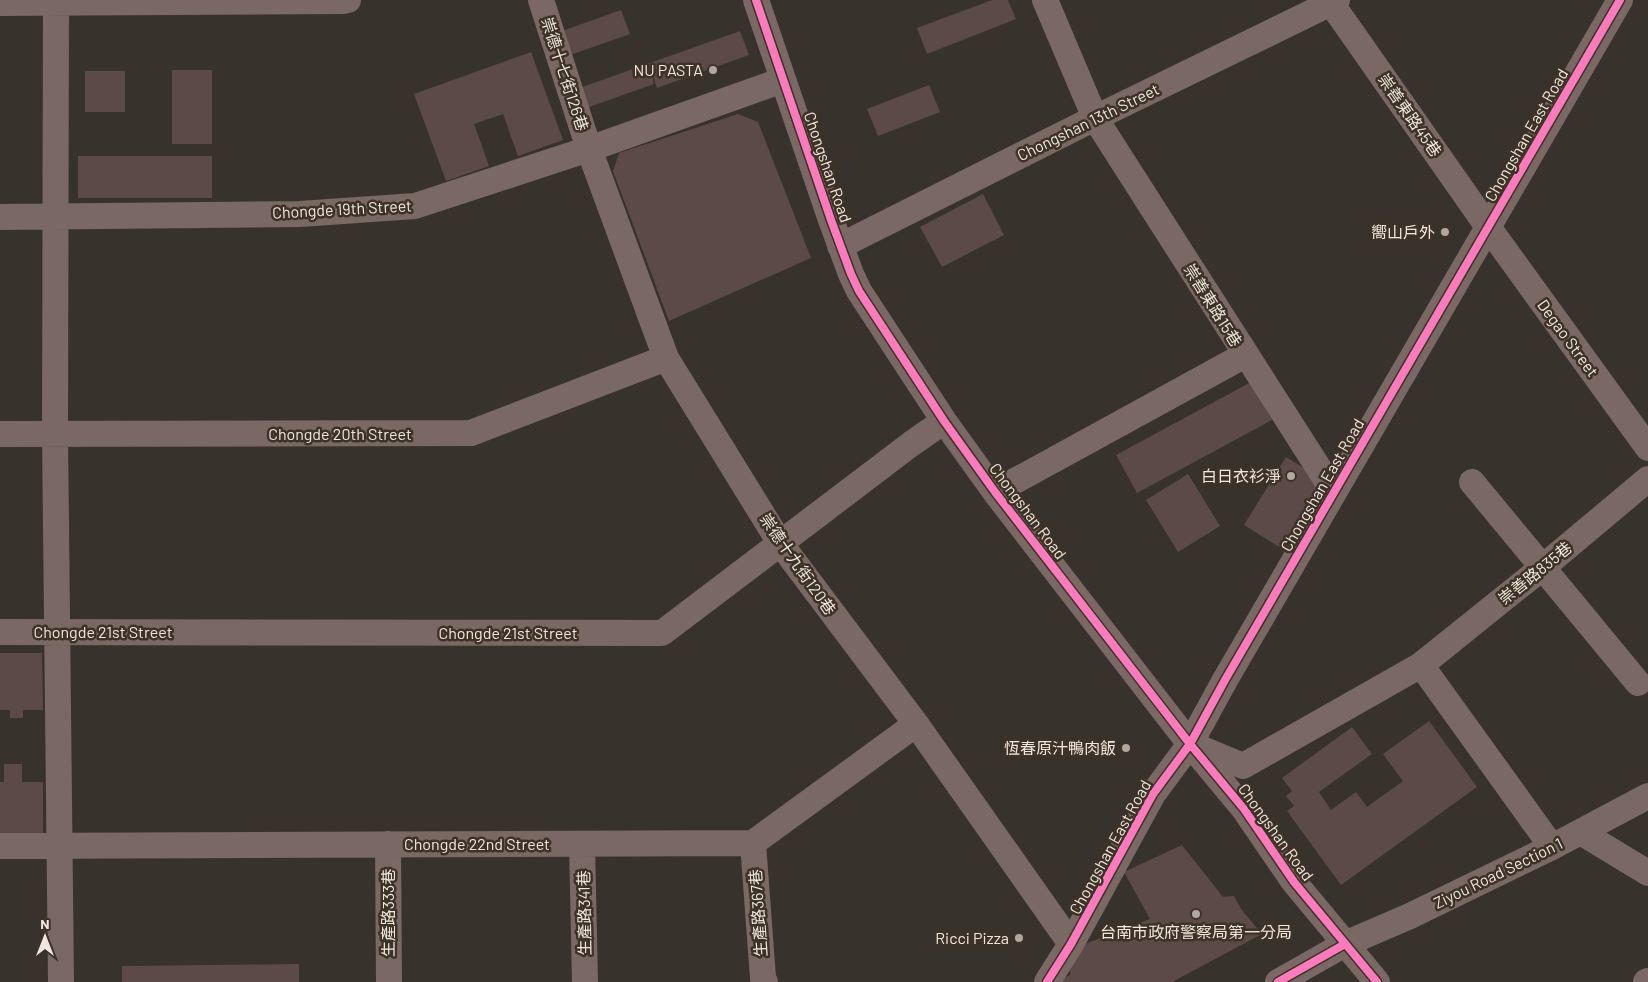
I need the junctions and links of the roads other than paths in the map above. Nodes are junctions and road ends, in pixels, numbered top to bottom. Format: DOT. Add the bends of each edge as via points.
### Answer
graph roads {
  1 [pos="348,0"];
  2 [pos="541,0"];
  3 [pos="756,0"];
  4 [pos="1045,0"];
  5 [pos="1620,0"];
  6 [pos="1334,1"];
  7 [pos="56,2"];
  8 [pos="0,3"];
  9 [pos="783,80"];
  10 [pos="1094,118"];
  11 [pos="589,149"];
  12 [pos="0,217"];
  13 [pos="56,217"];
  14 [pos="1488,227"];
  15 [pos="840,246"];
  16 [pos="1245,355"];
  17 [pos="666,358"];
  18 [pos="944,421"];
  19 [pos="0,434"];
  20 [pos="56,435"];
  21 [pos="1648,448"];
  22 [pos="1648,479"];
  23 [pos="1472,482"];
  24 [pos="994,492"];
  25 [pos="1334,492"];
  26 [pos="780,544"];
  27 [pos="1543,567"];
  28 [pos="0,632"];
  29 [pos="57,632"];
  30 [pos="1421,665"];
  31 [pos="1638,683"];
  32 [pos="916,724"];
  33 [pos="1190,744"];
  34 [pos="1648,796"];
  35 [pos="1582,833"];
  36 [pos="753,843"];
  37 [pos="388,844"];
  38 [pos="582,844"];
  39 [pos="0,846"];
  40 [pos="59,846"];
  41 [pos="1552,847"];
  42 [pos="1648,873"];
  43 [pos="1071,944"];
  44 [pos="1346,944"];
  45 [pos="62,982"];
  46 [pos="389,982"];
  47 [pos="585,982"];
  48 [pos="765,982"];
  49 [pos="1047,982"];
  50 [pos="1278,982"];
  51 [pos="1377,982"];
  1 -- 7 [label="street"];
  2 -- 11 [label="street, 崇德十七街126巷"];
  3 -- 9 [label="street, Chongshan Road"];
  4 -- 10 [label="street, 崇善東路15巷"];
  5 -- 14 [label="street, Chongshan East Road"];
  6 -- 10 [label="street, Chongshan 13th Street"];
  6 -- 14 [label="street, 崇善東路45巷"];
  7 -- 8 [label="street"];
  7 -- 13 [label="street"];
  9 -- 11 [label="street, Chongde 19th Street"];
  9 -- 15 [label="street, Chongshan Road"];
  10 -- 15 [label="street, Chongshan 13th Street"];
  10 -- 16 [label="street, 崇善東路15巷"];
  11 -- 13 [label="street, Chongde 19th Street" via="415,206 300,214"];
  11 -- 17 [label="street, 崇德十九街120巷"];
  12 -- 13 [label="street, Chongde 19th Street"];
  13 -- 20 [label="street"];
  14 -- 21 [label="street, Degao Street"];
  14 -- 25 [label="street, Chongshan East Road"];
  15 -- 18 [label="street, Chongshan Road" via="859,291"];
  16 -- 24 [label="street"];
  16 -- 25 [label="street, 崇善東路15巷"];
  17 -- 20 [label="street, Chongde 20th Street" via="471,433"];
  17 -- 26 [label="street, 崇德十九街120巷"];
  18 -- 24 [label="street, Chongshan Road"];
  18 -- 26 [label="street, Chongde 21st Street"];
  19 -- 20 [label="street, Chongde 20th Street"];
  20 -- 29 [label="street"];
  22 -- 27 [label="street, 崇善路835巷"];
  23 -- 27 [label="street"];
  24 -- 33 [label="street, Chongshan Road"];
  25 -- 33 [label="street, Chongshan East Road"];
  26 -- 29 [label="street, Chongde 21st Street" via="662,633"];
  26 -- 32 [label="street, 崇德十九街120巷"];
  27 -- 30 [label="street, 崇善路835巷"];
  27 -- 31 [label="street"];
  28 -- 29 [label="street, Chongde 21st Street"];
  29 -- 40 [label="street"];
  30 -- 33 [label="street, 崇善路835巷" via="1243,766"];
  30 -- 41 [label="street"];
  32 -- 36 [label="street"];
  32 -- 43 [label="street, 崇德十九街120巷"];
  33 -- 43 [label="street, Chongshan East Road" via="1153,794"];
  33 -- 44 [label="street, Chongshan Road" via="1244,809 1294,882"];
  34 -- 35 [label="street, Ziyou Road Section 1"];
  35 -- 41 [label="street, Ziyou Road Section 1"];
  35 -- 42 [label="street"];
  36 -- 38 [label="street, Chongde 22nd Street"];
  36 -- 48 [label="street, 生產路367巷"];
  37 -- 38 [label="street, Chongde 22nd Street"];
  37 -- 40 [label="street, Chongde 22nd Street"];
  37 -- 46 [label="street, 生產路333巷"];
  38 -- 47 [label="street, 生產路341巷"];
  39 -- 40 [label="street, Chongde 22nd Street"];
  40 -- 45 [label="street"];
  41 -- 44 [label="street, Ziyou Road Section 1"];
  43 -- 49 [label="street, Chongshan East Road"];
  44 -- 50 [label="street, Ziyou Road Section 1"];
  44 -- 51 [label="street, Chongshan Road"];
}
